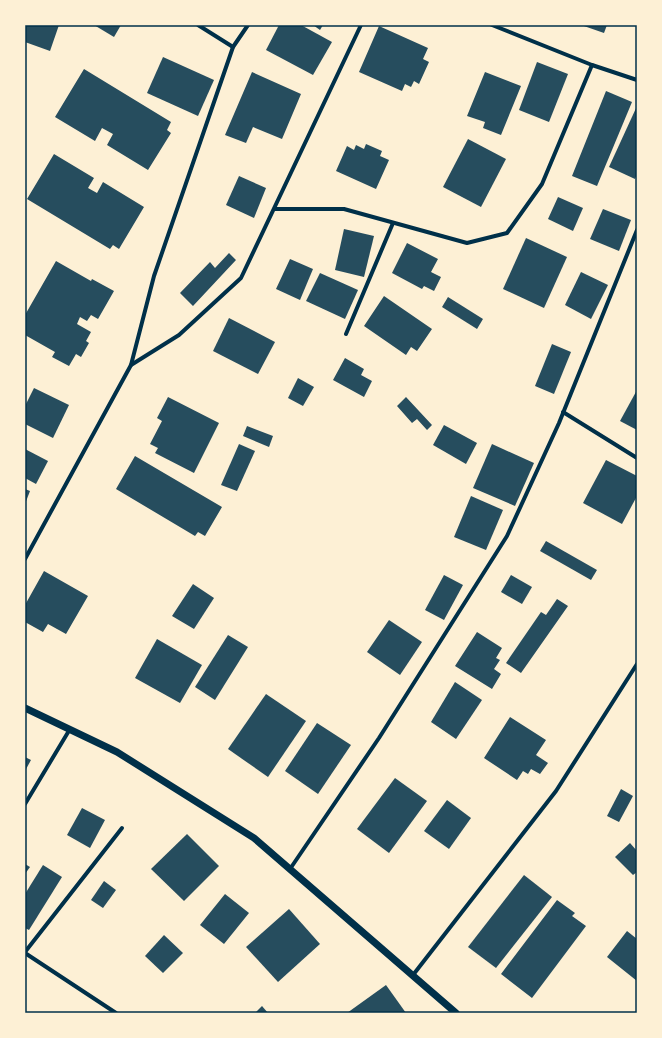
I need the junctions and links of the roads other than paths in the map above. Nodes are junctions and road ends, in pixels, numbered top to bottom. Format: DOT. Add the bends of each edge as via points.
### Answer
graph roads {
  1 [pos="198,25"];
  2 [pos="248,25"];
  3 [pos="361,25"];
  4 [pos="492,25"];
  5 [pos="233,47"];
  6 [pos="592,65"];
  7 [pos="637,80"];
  8 [pos="275,209"];
  9 [pos="393,223"];
  10 [pos="637,230"];
  11 [pos="346,334"];
  12 [pos="130,365"];
  13 [pos="563,412"];
  14 [pos="637,458"];
  15 [pos="25,559"];
  16 [pos="637,664"];
  17 [pos="25,708"];
  18 [pos="70,729"];
  19 [pos="25,804"];
  20 [pos="122,828"];
  21 [pos="290,870"];
  22 [pos="25,953"];
  23 [pos="413,975"];
  24 [pos="116,1013"];
  25 [pos="456,1013"];
  1 -- 5 [label="street"];
  2 -- 5 [label="street"];
  3 -- 8 [label="street"];
  4 -- 6 [label="street"];
  5 -- 12 [label="street" via="154,276"];
  6 -- 7 [label="street"];
  6 -- 9 [label="street" via="542,184 507,233 467,242"];
  8 -- 9 [label="street" via="344,209"];
  8 -- 12 [label="street" via="241,278 179,335"];
  9 -- 11 [label="street"];
  10 -- 13 [label="street"];
  12 -- 15 [label="street"];
  13 -- 14 [label="street"];
  13 -- 21 [label="street" via="507,536 380,738"];
  16 -- 23 [label="street" via="556,791"];
  17 -- 18 [label="street"];
  18 -- 19 [label="street"];
  18 -- 21 [label="street" via="117,752 254,838"];
  20 -- 22 [label="street"];
  21 -- 23 [label="street"];
  22 -- 24 [label="street"];
  23 -- 25 [label="street"];
}
